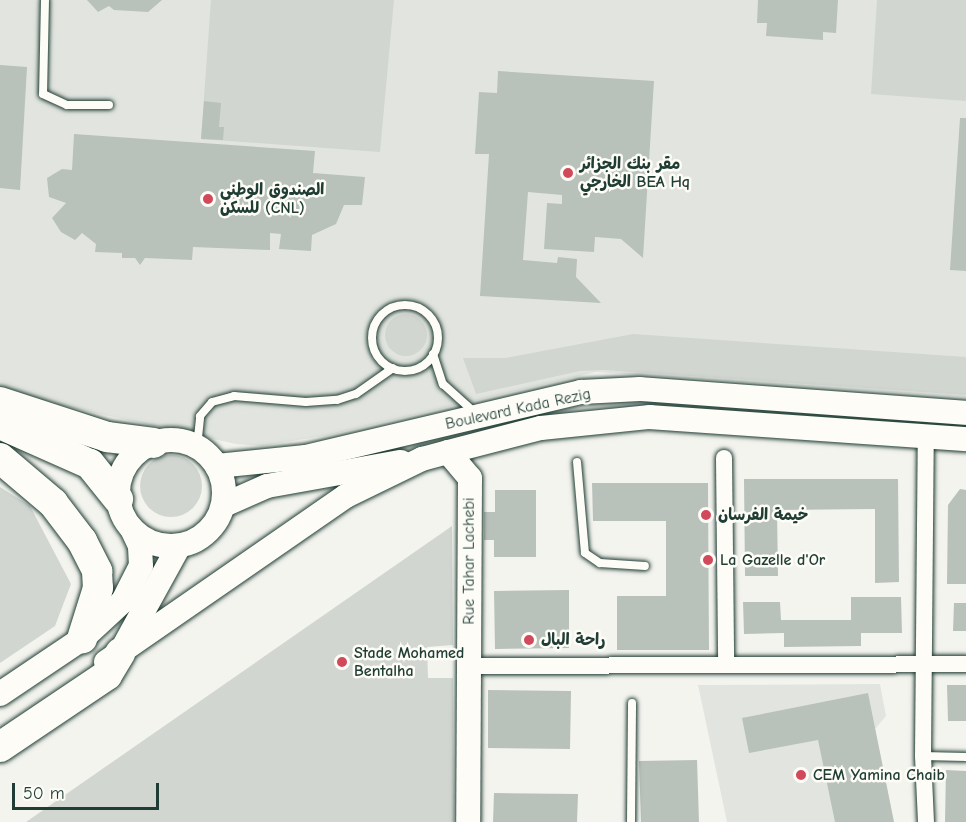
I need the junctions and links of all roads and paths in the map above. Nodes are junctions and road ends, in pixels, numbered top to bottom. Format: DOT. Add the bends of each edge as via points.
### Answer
graph roads {
  1 [pos="45,0"];
  2 [pos="109,105"];
  3 [pos="433,354"];
  4 [pos="393,368"];
  5 [pos="0,402"];
  6 [pos="478,414"];
  7 [pos="966,414"];
  8 [pos="0,424"];
  9 [pos="926,436"];
  10 [pos="966,439"];
  11 [pos="154,443"];
  12 [pos="197,447"];
  13 [pos="448,452"];
  14 [pos="0,458"];
  15 [pos="724,458"];
  16 [pos="422,459"];
  17 [pos="577,462"];
  18 [pos="218,466"];
  19 [pos="118,499"];
  20 [pos="224,505"];
  21 [pos="133,531"];
  22 [pos="179,546"];
  23 [pos="645,566"];
  24 [pos="82,639"];
  25 [pos="120,653"];
  26 [pos="923,664"];
  27 [pos="966,664"];
  28 [pos="726,665"];
  29 [pos="469,666"];
  30 [pos="0,694"];
  31 [pos="632,703"];
  32 [pos="0,729"];
  33 [pos="0,747"];
  34 [pos="923,756"];
  35 [pos="966,757"];
  36 [pos="468,822"];
  37 [pos="631,822"];
  38 [pos="926,822"];
  1 -- 2 [label="lane" via="43,94 67,105"];
  3 -- 4 [label="lane" via="416,369"];
  3 -- 4 [label="lane" via="437,335 430,316 413,306 392,307 376,322 372,340 376,354"];
  3 -- 6 [label="lane" via="448,390"];
  4 -- 12 [label="lane" via="356,394 337,400 306,402 234,396 212,402 199,420"];
  5 -- 11 [label="highway" via="107,437"];
  6 -- 7 [label="main road, Boulevard Kada Rezig" via="580,392 640,389"];
  6 -- 18 [label="main road, Boulevard Kada Rezig" via="306,457"];
  8 -- 19 [label="highway" via="90,464"];
  9 -- 10 [label="main road, Boulevard Kada Rezig"];
  9 -- 13 [label="main road, Boulevard Kada Rezig" via="650,417 541,428"];
  9 -- 26 [label="street"];
  11 -- 12 [label="main road" via="172,440"];
  11 -- 19 [label="main road" via="126,464"];
  12 -- 18 [label="main road"];
  13 -- 16 [label="main road, Boulevard Kada Rezig"];
  13 -- 29 [label="main road, Rue Tahar Lachebi" via="470,478"];
  14 -- 24 [label="highway" via="53,503 82,541 97,571 98,588"];
  15 -- 28 [label="street"];
  16 -- 20 [label="main road" via="267,486"];
  16 -- 25 [label="main road" via="346,496"];
  17 -- 23 [label="lane" via="585,553 600,563"];
  18 -- 20 [label="main road" via="224,485"];
  19 -- 21 [label="main road"];
  20 -- 22 [label="main road" via="200,539"];
  21 -- 22 [label="main road" via="154,544"];
  21 -- 24 [label="main road" via="140,546 141,566 130,591"];
  22 -- 25 [label="main road"];
  24 -- 30 [label="main road"];
  25 -- 32 [label="main road"];
  25 -- 33 [label="highway" via="107,675"];
  26 -- 27 [label="street"];
  26 -- 28 [label="street"];
  26 -- 34 [label="street"];
  28 -- 29 [label="street"];
  29 -- 36 [label="main road, Rue Tahar Lachebi"];
  31 -- 37 [label="lane"];
  34 -- 35 [label="lane"];
  34 -- 38 [label="street"];
}
